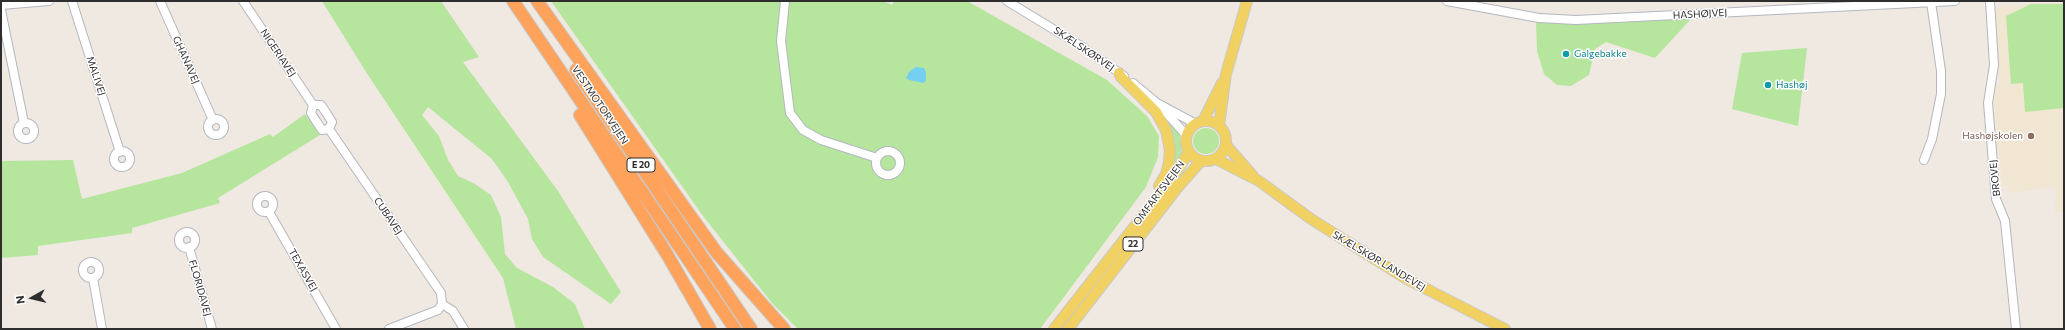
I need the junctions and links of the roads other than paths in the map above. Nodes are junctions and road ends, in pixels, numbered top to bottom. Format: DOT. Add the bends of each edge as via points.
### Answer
graph roads {
  1 [pos="49,1"];
  2 [pos="72,1"];
  3 [pos="160,1"];
  4 [pos="243,1"];
  5 [pos="529,1"];
  6 [pos="537,1"];
  7 [pos="786,1"];
  8 [pos="1007,1"];
  9 [pos="1247,1"];
  10 [pos="1447,1"];
  11 [pos="1955,1"];
  12 [pos="1990,1"];
  13 [pos="1931,2"];
  14 [pos="12,3"];
  15 [pos="1,5"];
  16 [pos="516,6"];
  17 [pos="1,10"];
  18 [pos="1119,73"];
  19 [pos="1226,74"];
  20 [pos="1157,102"];
  21 [pos="313,105"];
  22 [pos="212,120"];
  23 [pos="24,123"];
  24 [pos="1200,123"];
  25 [pos="1219,126"];
  26 [pos="329,130"];
  27 [pos="1187,136"];
  28 [pos="1226,145"];
  29 [pos="120,152"];
  30 [pos="1189,152"];
  31 [pos="877,158"];
  32 [pos="1216,159"];
  33 [pos="1924,160"];
  34 [pos="1201,161"];
  35 [pos="1259,181"];
  36 [pos="269,212"];
  37 [pos="1132,228"];
  38 [pos="188,247"];
  39 [pos="93,278"];
  40 [pos="442,304"];
  41 [pos="102,329"];
  42 [pos="212,329"];
  43 [pos="336,329"];
  44 [pos="389,329"];
  45 [pos="464,329"];
  46 [pos="710,329"];
  47 [pos="735,329"];
  48 [pos="751,329"];
  49 [pos="784,329"];
  50 [pos="1054,329"];
  51 [pos="1068,329"];
  52 [pos="1505,329"];
  53 [pos="2016,329"];
  1 -- 14 [label="street"];
  2 -- 29 [label="street, MALIVEJ"];
  3 -- 22 [label="street, GHANAVEJ"];
  4 -- 21 [label="street, NIGERIAVEJ"];
  5 -- 48 [label="highway, VESTMOTORVEJEN / E 20"];
  6 -- 49 [label="highway" via="717,253"];
  7 -- 31 [label="street" via="781,41 790,113 803,130 821,140"];
  8 -- 18 [label="street, SKÆLSKØRVEJ"];
  9 -- 19 [label="main road"];
  10 -- 13 [label="street, HASHØJVEJ" via="1539,18 1576,20"];
  11 -- 13 [label="street, HASHØJVEJ"];
  12 -- 53 [label="street, BROVEJ" via="1994,65 1988,103 1996,199 2006,221"];
  13 -- 33 [label="street" via="1942,94 1932,140"];
  14 -- 15 [label="street"];
  16 -- 46 [label="highway" via="535,44 660,243"];
  16 -- 47 [label="highway, VESTMOTORVEJEN / E 20"];
  17 -- 23 [label="street"];
  18 -- 20 [label="street, SKÆLSKØRVEJ"];
  18 -- 37 [label="main road" via="1159,116 1166,130 1170,150 1166,174"];
  19 -- 24 [label="main road"];
  19 -- 25 [label="main road"];
  20 -- 24 [label="street, SKÆLSKØRVEJ"];
  20 -- 27 [label="street, SKÆLSKØRVEJ"];
  21 -- 26 [label="street, CUBAVEJ" via="311,113 316,121 322,130"];
  21 -- 26 [label="street, CUBAVEJ" via="321,105 327,114 332,122"];
  24 -- 25 [label="main road" via="1214,123"];
  24 -- 27 [label="main road"];
  25 -- 28 [label="main road" via="1225,135"];
  26 -- 40 [label="street, CUBAVEJ" via="441,293"];
  27 -- 30 [label="main road"];
  28 -- 32 [label="main road" via="1221,156"];
  28 -- 35 [label="main road, SKÆLSKØR LANDEVEJ"];
  30 -- 34 [label="main road"];
  30 -- 37 [label="main road, OMFARTSVEJEN / 22" via="1171,180"];
  32 -- 34 [label="main road"];
  32 -- 35 [label="main road, SKÆLSKØR LANDEVEJ"];
  34 -- 51 [label="main road, OMFARTSVEJEN / 22" via="1178,186"];
  35 -- 52 [label="main road, SKÆLSKØR LANDEVEJ" via="1310,219 1398,274"];
  36 -- 43 [label="street, TEXASVEJ"];
  37 -- 50 [label="main road, OMFARTSVEJEN / 22"];
  38 -- 42 [label="street, FLORIDAVEJ"];
  39 -- 41 [label="street"];
  40 -- 44 [label="street" via="438,310"];
  40 -- 45 [label="street" via="453,311"];
}
